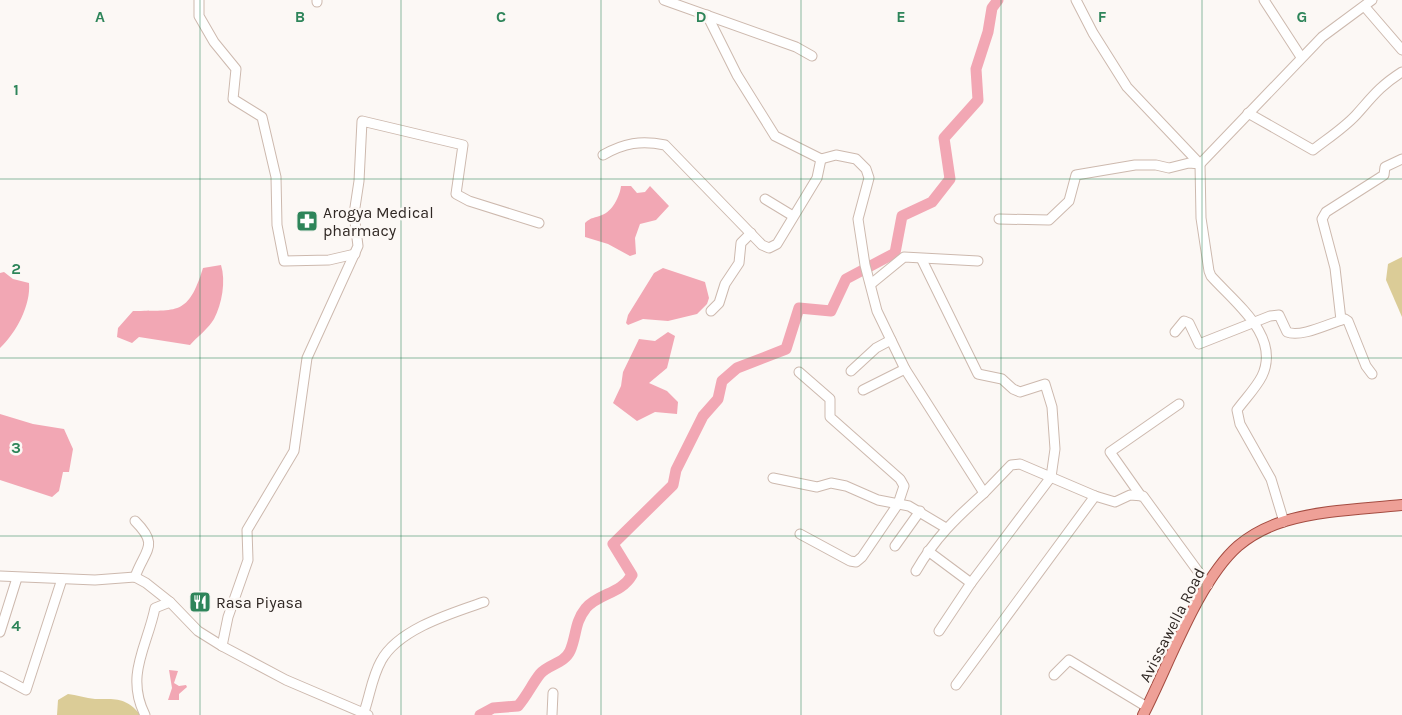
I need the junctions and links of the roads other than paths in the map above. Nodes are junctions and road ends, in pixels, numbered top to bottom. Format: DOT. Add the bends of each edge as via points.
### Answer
graph roads {
  1 [pos="199,0"];
  2 [pos="664,0"];
  3 [pos="1076,0"];
  4 [pos="1264,0"];
  5 [pos="1368,4"];
  6 [pos="707,15"];
  7 [pos="1402,50"];
  8 [pos="812,56"];
  9 [pos="1302,58"];
  10 [pos="1402,72"];
  11 [pos="1248,113"];
  12 [pos="603,155"];
  13 [pos="821,159"];
  14 [pos="1402,159"];
  15 [pos="1200,164"];
  16 [pos="764,199"];
  17 [pos="793,216"];
  18 [pos="999,219"];
  19 [pos="539,222"];
  20 [pos="751,234"];
  21 [pos="355,254"];
  22 [pos="922,260"];
  23 [pos="978,261"];
  24 [pos="870,280"];
  25 [pos="711,311"];
  26 [pos="1341,320"];
  27 [pos="1253,324"];
  28 [pos="1175,332"];
  29 [pos="891,340"];
  30 [pos="905,369"];
  31 [pos="851,371"];
  32 [pos="798,372"];
  33 [pos="1372,374"];
  34 [pos="863,390"];
  35 [pos="1179,404"];
  36 [pos="774,478"];
  37 [pos="1050,478"];
  38 [pos="984,493"];
  39 [pos="1095,496"];
  40 [pos="1140,496"];
  41 [pos="898,504"];
  42 [pos="1402,505"];
  43 [pos="920,511"];
  44 [pos="135,521"];
  45 [pos="1284,522"];
  46 [pos="946,528"];
  47 [pos="800,534"];
  48 [pos="895,546"];
  49 [pos="928,551"];
  50 [pos="916,571"];
  51 [pos="0,576"];
  52 [pos="17,578"];
  53 [pos="135,578"];
  54 [pos="62,579"];
  55 [pos="971,583"];
  56 [pos="1208,586"];
  57 [pos="170,602"];
  58 [pos="484,602"];
  59 [pos="938,631"];
  60 [pos="0,632"];
  61 [pos="222,646"];
  62 [pos="1054,675"];
  63 [pos="0,676"];
  64 [pos="956,685"];
  65 [pos="553,692"];
  66 [pos="1145,711"];
  67 [pos="366,714"];
  68 [pos="145,715"];
  69 [pos="552,715"];
  1 -- 21 [label="street" via="199,16 214,42 236,69 233,99 262,117 276,177 278,225 284,261 329,260"];
  2 -- 6 [label="street"];
  3 -- 15 [label="street" via="1127,88"];
  4 -- 9 [label="street"];
  5 -- 7 [label="street"];
  5 -- 9 [label="street" via="1322,37"];
  6 -- 8 [label="street" via="796,47"];
  6 -- 13 [label="street" via="737,76 775,136"];
  9 -- 11 [label="street"];
  10 -- 11 [label="street" via="1386,82 1356,116 1314,150"];
  11 -- 15 [label="street"];
  12 -- 20 [label="street" via="622,144 648,142 665,145"];
  13 -- 17 [label="street" via="817,178"];
  13 -- 24 [label="street" via="836,155 856,159 866,169 869,178 858,219"];
  14 -- 26 [label="street" via="1385,167 1384,175 1326,212 1322,219 1335,268"];
  15 -- 18 [label="street" via="1169,168 1135,165 1076,176 1069,201 1049,220"];
  15 -- 27 [label="street" via="1202,218 1209,271"];
  16 -- 17 [label="street"];
  17 -- 20 [label="street" via="777,244 770,248"];
  19 -- 21 [label="street" via="456,194 463,145 362,121 354,214 358,246"];
  20 -- 25 [label="street" via="741,243 739,263"];
  21 -- 61 [label="street" via="307,358 294,451 247,530 248,560 228,617"];
  22 -- 23 [label="street"];
  22 -- 24 [label="street" via="904,257"];
  22 -- 37 [label="street" via="978,374 1002,378 1020,392 1045,384 1052,406 1055,449"];
  24 -- 29 [label="street" via="877,311"];
  26 -- 27 [label="street" via="1291,334 1279,315"];
  26 -- 33 [label="street" via="1348,321"];
  27 -- 28 [label="street" via="1200,344 1189,322 1184,321"];
  27 -- 45 [label="street" via="1261,332 1267,360 1261,377 1236,410 1240,424 1271,479"];
  29 -- 30 [label="street"];
  29 -- 31 [label="street" via="876,348"];
  30 -- 34 [label="street"];
  30 -- 38 [label="street"];
  32 -- 41 [label="street" via="830,399 830,417 903,482"];
  35 -- 40 [label="street" via="1110,452"];
  36 -- 41 [label="street" via="817,487 831,483"];
  37 -- 38 [label="street" via="1020,464 1011,466"];
  37 -- 39 [label="street"];
  37 -- 55 [label="street"];
  38 -- 46 [label="street"];
  39 -- 40 [label="street" via="1115,502 1130,495"];
  39 -- 64 [label="street"];
  40 -- 56 [label="street" via="1154,508"];
  41 -- 43 [label="street"];
  41 -- 47 [label="street" via="856,562"];
  42 -- 45 [label="main road, Avissawella Road" via="1312,515"];
  43 -- 46 [label="street"];
  43 -- 48 [label="street"];
  44 -- 53 [label="street" via="148,534 150,543"];
  45 -- 56 [label="main road, Avissawella Road" via="1258,532 1238,546 1220,564"];
  46 -- 49 [label="street"];
  49 -- 50 [label="street"];
  49 -- 55 [label="street"];
  51 -- 52 [label="street"];
  52 -- 54 [label="street"];
  52 -- 60 [label="street"];
  53 -- 54 [label="street"];
  53 -- 57 [label="street"];
  54 -- 63 [label="street" via="26,690"];
  55 -- 59 [label="street"];
  56 -- 66 [label="main road, Avissawella Road"];
  57 -- 61 [label="street" via="198,631"];
  57 -- 68 [label="street" via="155,608 140,653 136,694"];
  58 -- 67 [label="street" via="430,621 391,648 381,660"];
  61 -- 67 [label="street" via="286,680"];
  62 -- 66 [label="street" via="1069,660"];
  65 -- 69 [label="street"];
}
